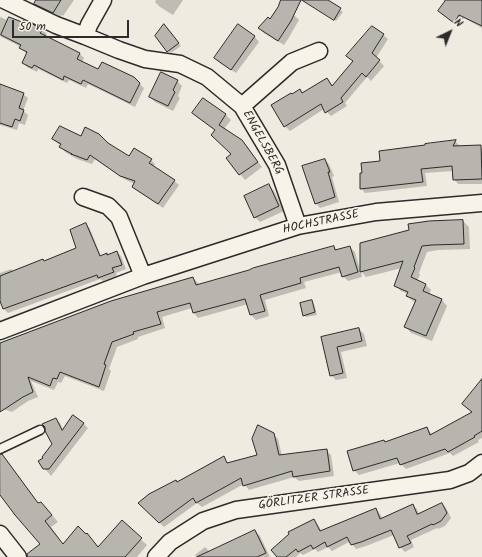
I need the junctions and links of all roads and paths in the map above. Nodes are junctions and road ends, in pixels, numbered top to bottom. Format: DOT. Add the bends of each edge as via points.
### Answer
graph roads {
  1 [pos="4,0"];
  2 [pos="103,0"];
  3 [pos="85,36"];
  4 [pos="319,51"];
  5 [pos="242,106"];
  6 [pos="82,197"];
  7 [pos="482,203"];
  8 [pos="298,226"];
  9 [pos="143,276"];
  10 [pos="0,331"];
  11 [pos="40,430"];
  12 [pos="0,449"];
  13 [pos="482,463"];
  14 [pos="0,534"];
  15 [pos="18,557"];
  16 [pos="156,557"];
  1 -- 3 [label="street, ENGELSBERG"];
  2 -- 3 [label="street" via="88,25"];
  3 -- 5 [label="street, ENGELSBERG" via="145,59 180,64 207,77"];
  4 -- 5 [label="street, ENGELSBERG" via="292,62"];
  5 -- 8 [label="street, ENGELSBERG" via="277,165"];
  6 -- 9 [label="street" via="108,206 119,217"];
  7 -- 8 [label="street, HOCHSTRASSE" via="376,212"];
  8 -- 9 [label="street, HOCHSTRASSE"];
  9 -- 10 [label="street, HOCHSTRASSE"];
  11 -- 12 [label="lane"];
  13 -- 16 [label="street, GÖRLITZER STRASSE" via="469,473 450,480 236,510 203,521 170,542"];
  14 -- 15 [label="street"];
}
